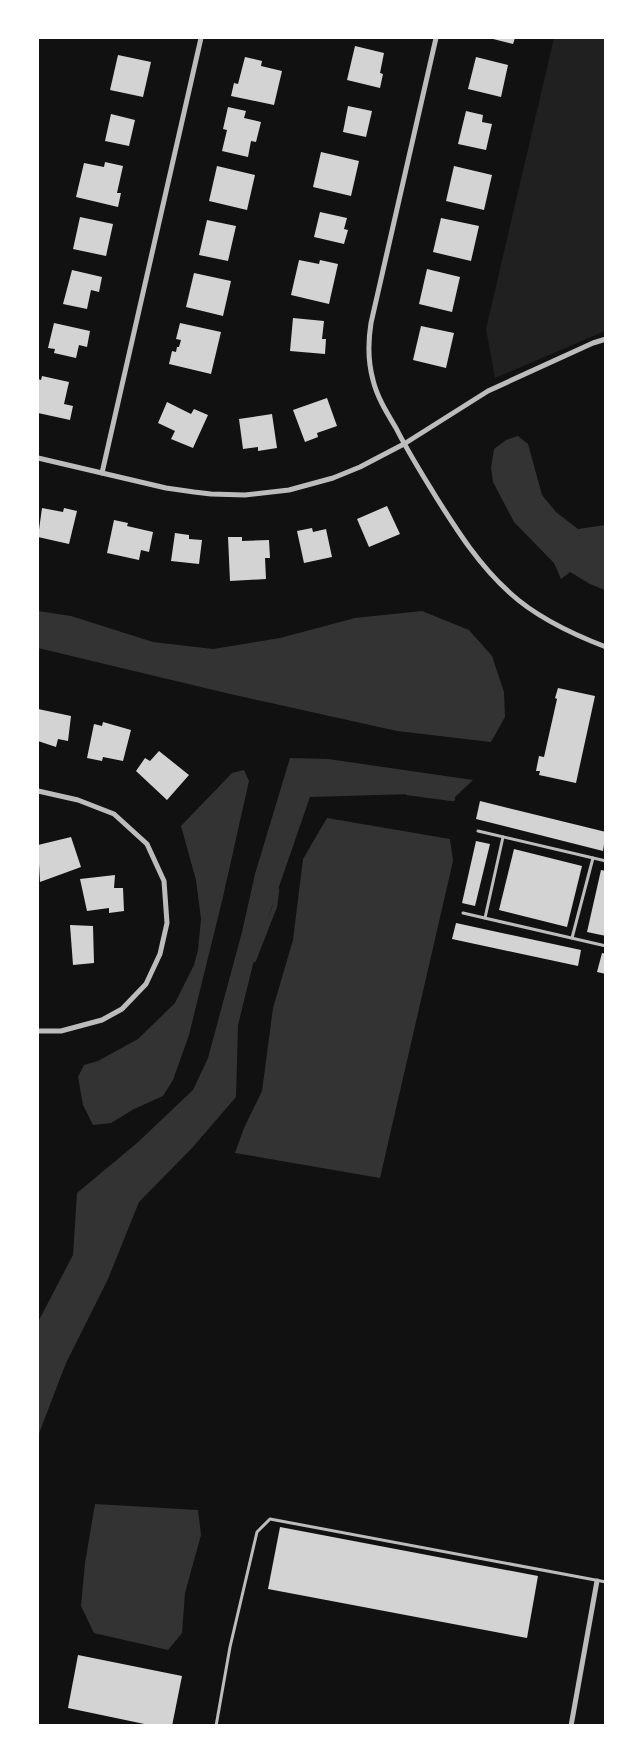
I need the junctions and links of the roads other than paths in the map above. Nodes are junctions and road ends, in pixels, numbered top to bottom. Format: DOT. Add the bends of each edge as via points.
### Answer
graph roads {
  1 [pos="201,38"];
  2 [pos="436,38"];
  3 [pos="606,339"];
  4 [pos="404,444"];
  5 [pos="38,458"];
  6 [pos="102,473"];
  7 [pos="606,647"];
  8 [pos="38,791"];
  9 [pos="478,831"];
  10 [pos="503,837"];
  11 [pos="593,858"];
  12 [pos="606,861"];
  13 [pos="463,912"];
  14 [pos="485,918"];
  15 [pos="572,938"];
  16 [pos="606,946"];
  17 [pos="38,1031"];
  18 [pos="597,1581"];
  19 [pos="606,1582"];
  20 [pos="216,1726"];
  21 [pos="571,1726"];
  1 -- 6 [label="street"];
  2 -- 4 [label="street" via="369,333 377,394"];
  3 -- 4 [label="street" via="488,391"];
  4 -- 6 [label="street" via="333,478 272,493 211,494 166,488"];
  4 -- 7 [label="street" via="462,539 491,575 533,610 562,628"];
  5 -- 6 [label="street"];
  8 -- 17 [label="street" via="78,800 114,814 147,844 164,881 168,923 160,954 146,984 122,1009 102,1020 61,1030"];
  9 -- 10 [label="lane"];
  10 -- 11 [label="lane"];
  10 -- 14 [label="lane"];
  11 -- 12 [label="lane"];
  11 -- 15 [label="lane"];
  13 -- 14 [label="lane"];
  14 -- 15 [label="lane"];
  15 -- 16 [label="lane"];
  18 -- 19 [label="lane"];
  18 -- 20 [label="lane" via="270,1519 257,1532 230,1647"];
  18 -- 21 [label="street"];
}
